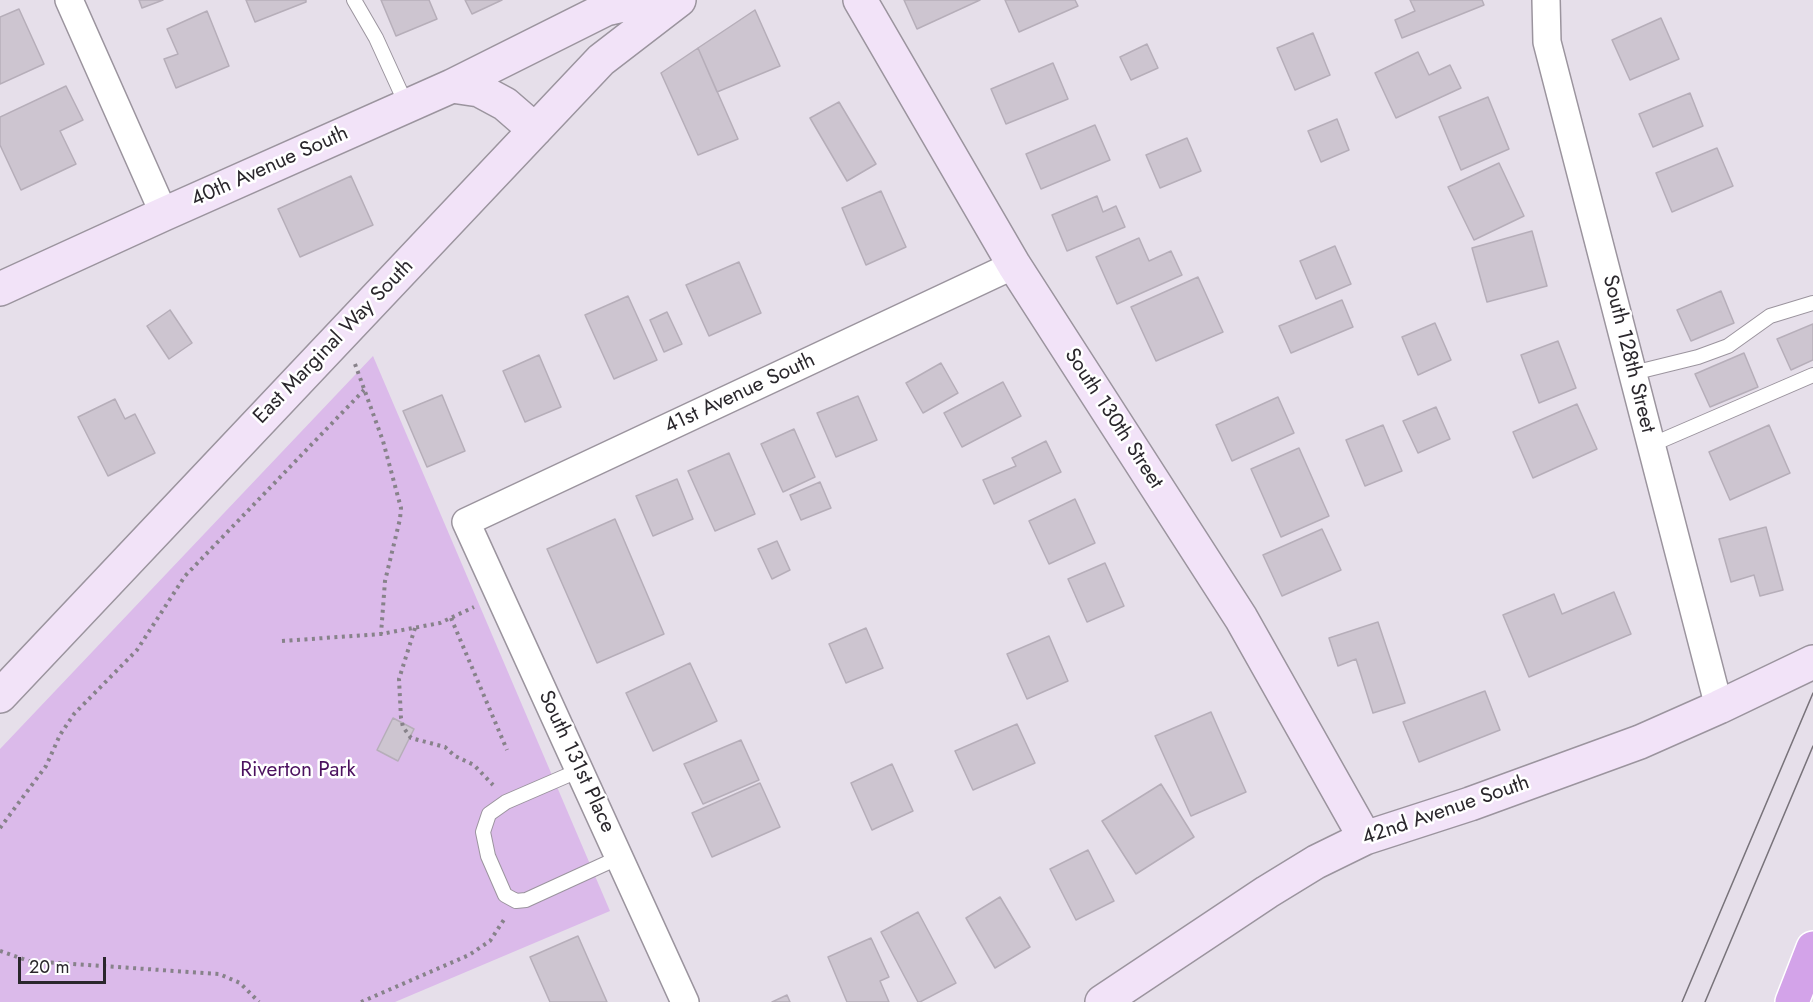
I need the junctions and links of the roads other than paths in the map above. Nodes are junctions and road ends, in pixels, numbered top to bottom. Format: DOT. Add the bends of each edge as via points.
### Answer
graph roads {
  1 [pos="69,0"];
  2 [pos="354,0"];
  3 [pos="646,0"];
  4 [pos="679,0"];
  5 [pos="860,0"];
  6 [pos="1546,0"];
  7 [pos="452,86"];
  8 [pos="407,106"];
  9 [pos="535,130"];
  10 [pos="164,214"];
  11 [pos="1014,265"];
  12 [pos="0,289"];
  13 [pos="1813,303"];
  14 [pos="1633,373"];
  15 [pos="1813,375"];
  16 [pos="1651,445"];
  17 [pos="466,522"];
  18 [pos="1813,662"];
  19 [pos="0,696"];
  20 [pos="1719,707"];
  21 [pos="580,770"];
  22 [pos="1365,838"];
  23 [pos="620,857"];
  24 [pos="1813,948"];
  25 [pos="685,1002"];
  26 [pos="1102,1002"];
  27 [pos="1792,1002"];
  1 -- 10 [label="street"];
  2 -- 8 [label="lane"];
  3 -- 7 [label="street, 40th Avenue South" via="606,9"];
  4 -- 9 [label="street, East Marginal Way South" via="601,60"];
  5 -- 11 [label="street, South 130th Street"];
  6 -- 14 [label="street, South 128th Street" via="1547,42"];
  7 -- 8 [label="street, 40th Avenue South"];
  7 -- 9 [label="street" via="478,90 505,104"];
  8 -- 10 [label="street, 40th Avenue South"];
  9 -- 19 [label="street, East Marginal Way South"];
  10 -- 12 [label="street, 40th Avenue South"];
  11 -- 17 [label="street, 41st Avenue South"];
  11 -- 22 [label="street, South 130th Street" via="1241,618"];
  13 -- 14 [label="lane" via="1770,316 1728,345 1698,357"];
  14 -- 16 [label="street, South 128th Street"];
  15 -- 16 [label="lane"];
  16 -- 20 [label="street, South 128th Street"];
  17 -- 21 [label="street, South 131st Place"];
  18 -- 20 [label="street, 42nd Avenue South"];
  20 -- 22 [label="street, 42nd Avenue South" via="1640,742"];
  21 -- 23 [label="street, South 131st Place"];
  21 -- 23 [label="lane" via="506,802 489,814 483,832 488,856 505,895 516,901 526,900"];
  22 -- 26 [label="street, 42nd Avenue South" via="1267,892"];
  23 -- 25 [label="street, South 131st Place"];
  24 -- 27 [label="highway"];
}
